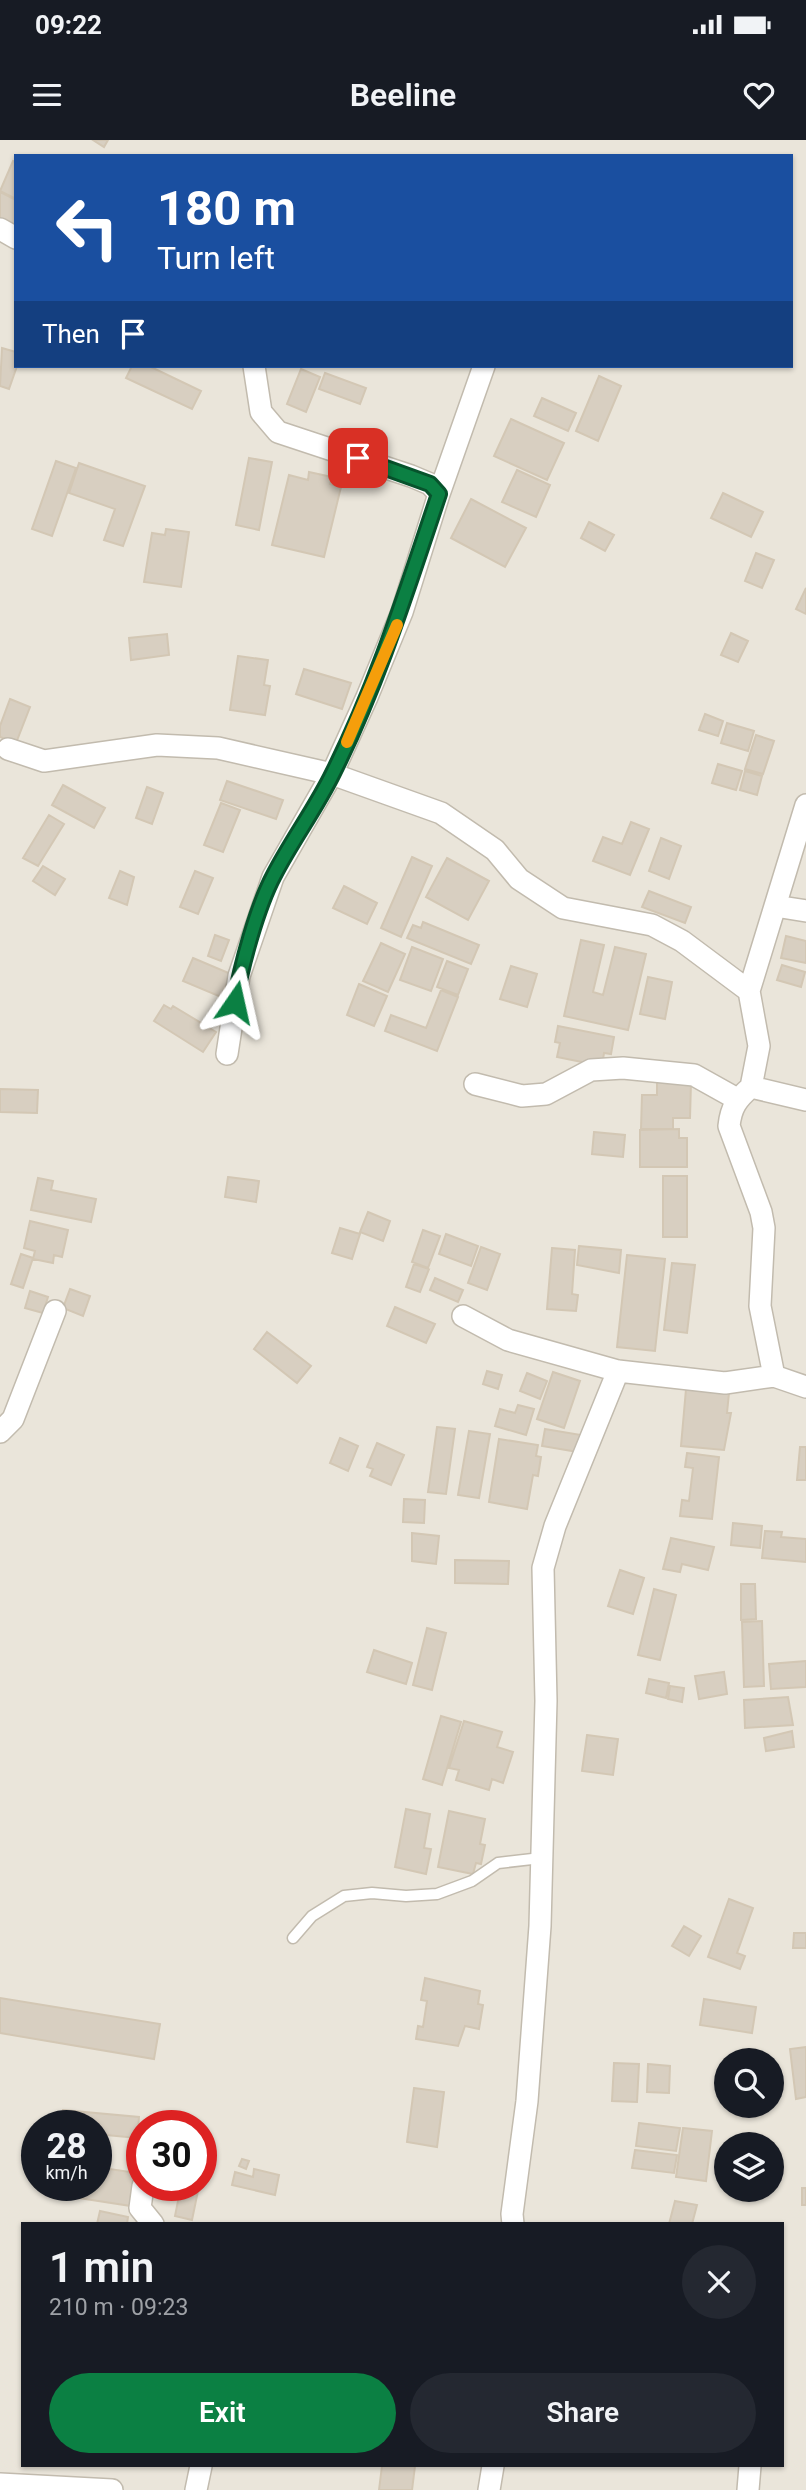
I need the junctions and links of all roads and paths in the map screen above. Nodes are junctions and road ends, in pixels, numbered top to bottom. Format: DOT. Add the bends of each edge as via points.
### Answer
graph roads {
  1 [pos="254,368"];
  2 [pos="483,368"];
  3 [pos="439,494"];
  4 [pos="8,749"];
  5 [pos="332,774"];
  6 [pos="806,805"];
  7 [pos="775,906"];
  8 [pos="806,911"];
  9 [pos="749,991"];
  10 [pos="227,1054"];
  11 [pos="475,1084"];
  12 [pos="744,1093"];
  13 [pos="806,1100"];
  14 [pos="55,1311"];
  15 [pos="463,1316"];
  16 [pos="618,1371"];
  17 [pos="774,1376"];
  18 [pos="806,1387"];
  19 [pos="0,1432"];
  20 [pos="541,1858"];
  21 [pos="293,1938"];
  22 [pos="141,2201"];
  23 [pos="151,2222"];
  24 [pos="513,2222"];
  25 [pos="201,2467"];
  26 [pos="493,2467"];
  27 [pos="750,2467"];
  28 [pos="0,2484"];
  29 [pos="111,2490"];
  30 [pos="196,2490"];
  31 [pos="489,2490"];
  32 [pos="748,2490"];
  1 -- 3 [label="street" via="261,412 278,432 411,476 430,484"];
  2 -- 3 [label="street"];
  3 -- 5 [label="street" via="402,612"];
  4 -- 5 [label="street" via="44,761 157,746 218,748"];
  5 -- 9 [label="street" via="441,813 495,850 519,879 563,908 652,925 682,941"];
  5 -- 10 [label="street" via="273,877 239,976"];
  6 -- 7 [label="street"];
  7 -- 8 [label="street"];
  7 -- 9 [label="street"];
  9 -- 12 [label="street" via="759,1046"];
  11 -- 12 [label="street" via="522,1096 546,1094 590,1070 623,1068 694,1075"];
  12 -- 13 [label="street"];
  12 -- 17 [label="street" via="730,1111 729,1126 764,1228 760,1306"];
  14 -- 19 [label="street" via="13,1419"];
  15 -- 16 [label="street" via="508,1340"];
  16 -- 17 [label="street" via="725,1383"];
  16 -- 20 [label="street" via="555,1526 543,1568 546,1701"];
  17 -- 18 [label="street"];
  20 -- 21 [label="lane" via="498,1863 472,1881 438,1894 344,1896 312,1916"];
  20 -- 24 [label="street" via="529,2074"];
  22 -- 23 [label="street" via="140,2208"];
  25 -- 30 [label="street"];
  26 -- 31 [label="street"];
  27 -- 32 [label="street"];
  28 -- 29 [label="street"];
}
